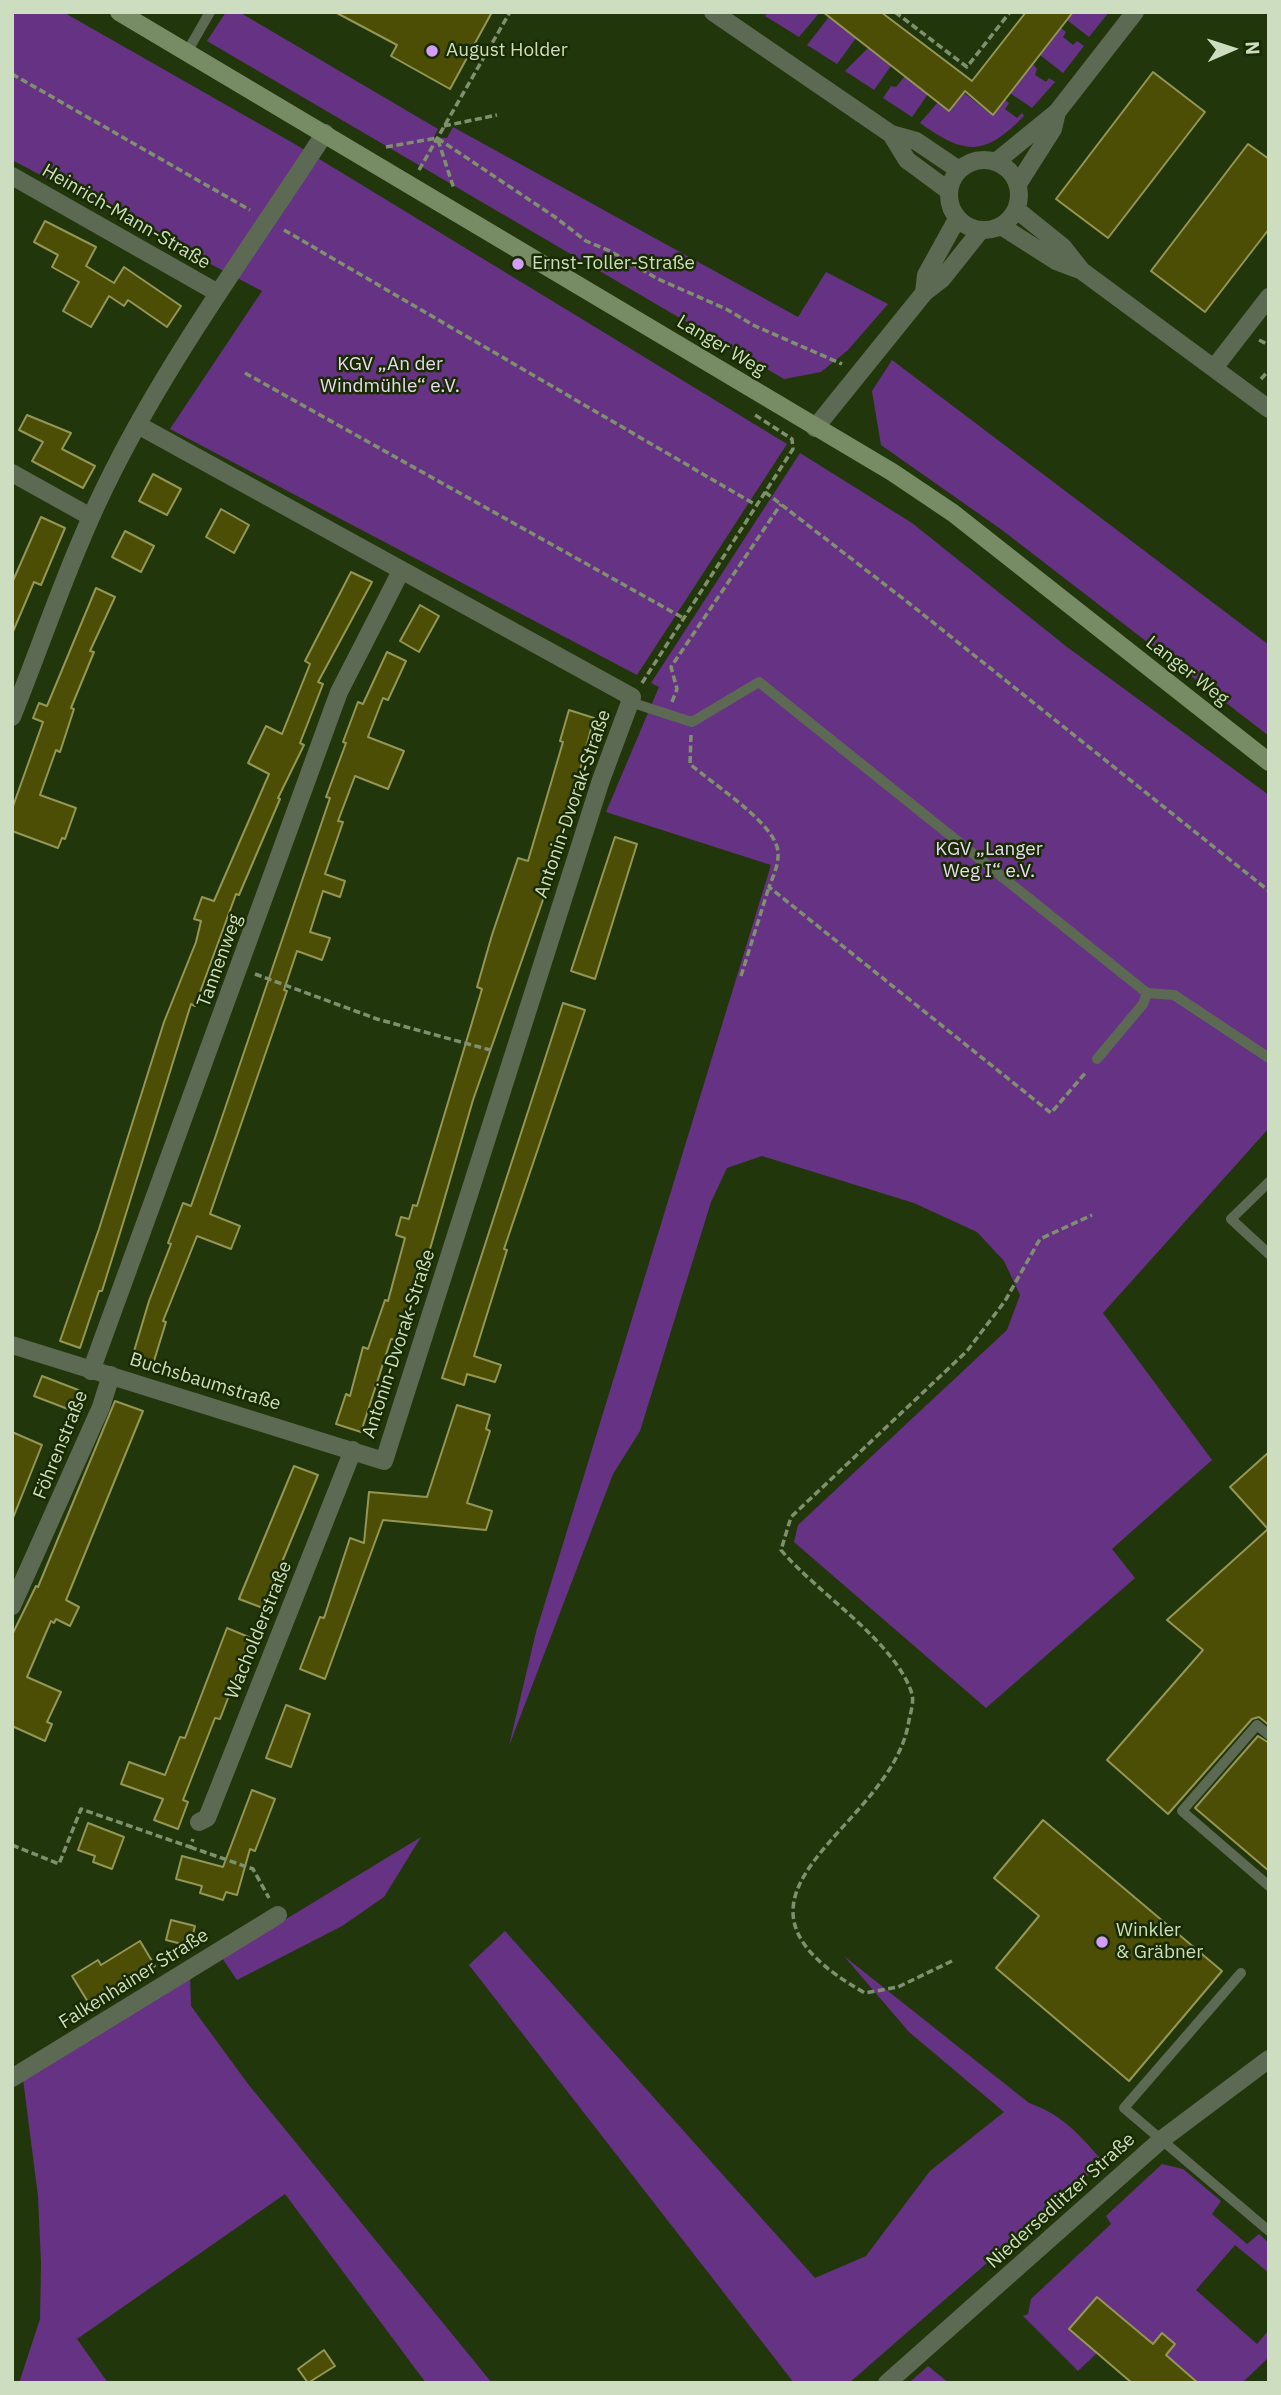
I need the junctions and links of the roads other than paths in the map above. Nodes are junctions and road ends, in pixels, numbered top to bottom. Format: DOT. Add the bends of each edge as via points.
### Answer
graph roads {
  1 [pos="119,12"];
  2 [pos="210,12"];
  3 [pos="713,12"];
  4 [pos="1136,12"];
  5 [pos="187,52"];
  6 [pos="1057,112"];
  7 [pos="325,133"];
  8 [pos="891,134"];
  9 [pos="997,161"];
  10 [pos="959,170"];
  11 [pos="12,176"];
  12 [pos="1018,184"];
  13 [pos="949,191"];
  14 [pos="1017,210"];
  15 [pos="957,219"];
  16 [pos="1001,226"];
  17 [pos="981,230"];
  18 [pos="1082,271"];
  19 [pos="218,293"];
  20 [pos="924,293"];
  21 [pos="1269,297"];
  22 [pos="1214,368"];
  23 [pos="1269,410"];
  24 [pos="138,425"];
  25 [pos="815,428"];
  26 [pos="12,473"];
  27 [pos="91,517"];
  28 [pos="401,571"];
  29 [pos="631,700"];
  30 [pos="12,716"];
  31 [pos="1269,762"];
  32 [pos="1147,992"];
  33 [pos="1269,1058"];
  34 [pos="1097,1059"];
  35 [pos="1269,1182"];
  36 [pos="1269,1254"];
  37 [pos="12,1345"];
  38 [pos="91,1371"];
  39 [pos="111,1375"];
  40 [pos="353,1450"];
  41 [pos="384,1461"];
  42 [pos="12,1605"];
  43 [pos="1269,1735"];
  44 [pos="199,1822"];
  45 [pos="1269,1886"];
  46 [pos="278,1915"];
  47 [pos="1241,1973"];
  48 [pos="1269,2059"];
  49 [pos="12,2078"];
  50 [pos="1161,2140"];
  51 [pos="1269,2231"];
  52 [pos="887,2383"];
  1 -- 5 [label="main road, Langer Weg"];
  2 -- 5 [label="lane"];
  3 -- 8 [label="street"];
  4 -- 6 [label="street"];
  5 -- 7 [label="main road, Langer Weg"];
  6 -- 9 [label="street"];
  6 -- 12 [label="street" via="1053,129"];
  7 -- 19 [label="street"];
  7 -- 25 [label="main road, Langer Weg"];
  8 -- 10 [label="street" via="916,141"];
  8 -- 13 [label="street" via="907,160"];
  9 -- 10 [label="street" via="981,159"];
  9 -- 12 [label="street"];
  10 -- 13 [label="street"];
  11 -- 19 [label="street, Heinrich-Mann-Straße"];
  12 -- 14 [label="street"];
  13 -- 15 [label="street"];
  14 -- 16 [label="street"];
  14 -- 18 [label="street" via="1063,247"];
  15 -- 17 [label="street"];
  15 -- 20 [label="street" via="926,275"];
  16 -- 17 [label="street"];
  16 -- 18 [label="street" via="1056,261"];
  17 -- 20 [label="street" via="942,279"];
  18 -- 22 [label="street"];
  19 -- 24 [label="street"];
  20 -- 25 [label="street"];
  21 -- 22 [label="street"];
  22 -- 23 [label="street"];
  24 -- 27 [label="street"];
  24 -- 28 [label="street, Antonin-Dvorak-Straße"];
  25 -- 31 [label="main road, Langer Weg" via="953,513"];
  26 -- 27 [label="street"];
  27 -- 30 [label="street"];
  28 -- 29 [label="street, Antonin-Dvorak-Straße"];
  28 -- 38 [label="street, Tannenweg" via="339,692"];
  29 -- 32 [label="lane" via="692,722 760,682"];
  29 -- 41 [label="street, Antonin-Dvorak-Straße" via="600,780"];
  32 -- 33 [label="lane" via="1174,995"];
  32 -- 34 [label="lane" via="1143,1004"];
  35 -- 36 [label="lane" via="1231,1219"];
  37 -- 38 [label="street, Buchsbaumstraße"];
  38 -- 39 [label="street, Buchsbaumstraße"];
  39 -- 40 [label="street, Buchsbaumstraße"];
  39 -- 42 [label="street, Föhrenstraße" via="91,1432"];
  40 -- 41 [label="street, Buchsbaumstraße"];
  40 -- 44 [label="street, Wacholderstraße" via="207,1818"];
  43 -- 45 [label="lane" via="1257,1725 1182,1811"];
  46 -- 49 [label="street, Falkenhainer Straße"];
  47 -- 50 [label="lane" via="1124,2108"];
  48 -- 50 [label="street, Niedersedlitzer Straße"];
  50 -- 51 [label="lane"];
  50 -- 52 [label="street, Niedersedlitzer Straße"];
}
